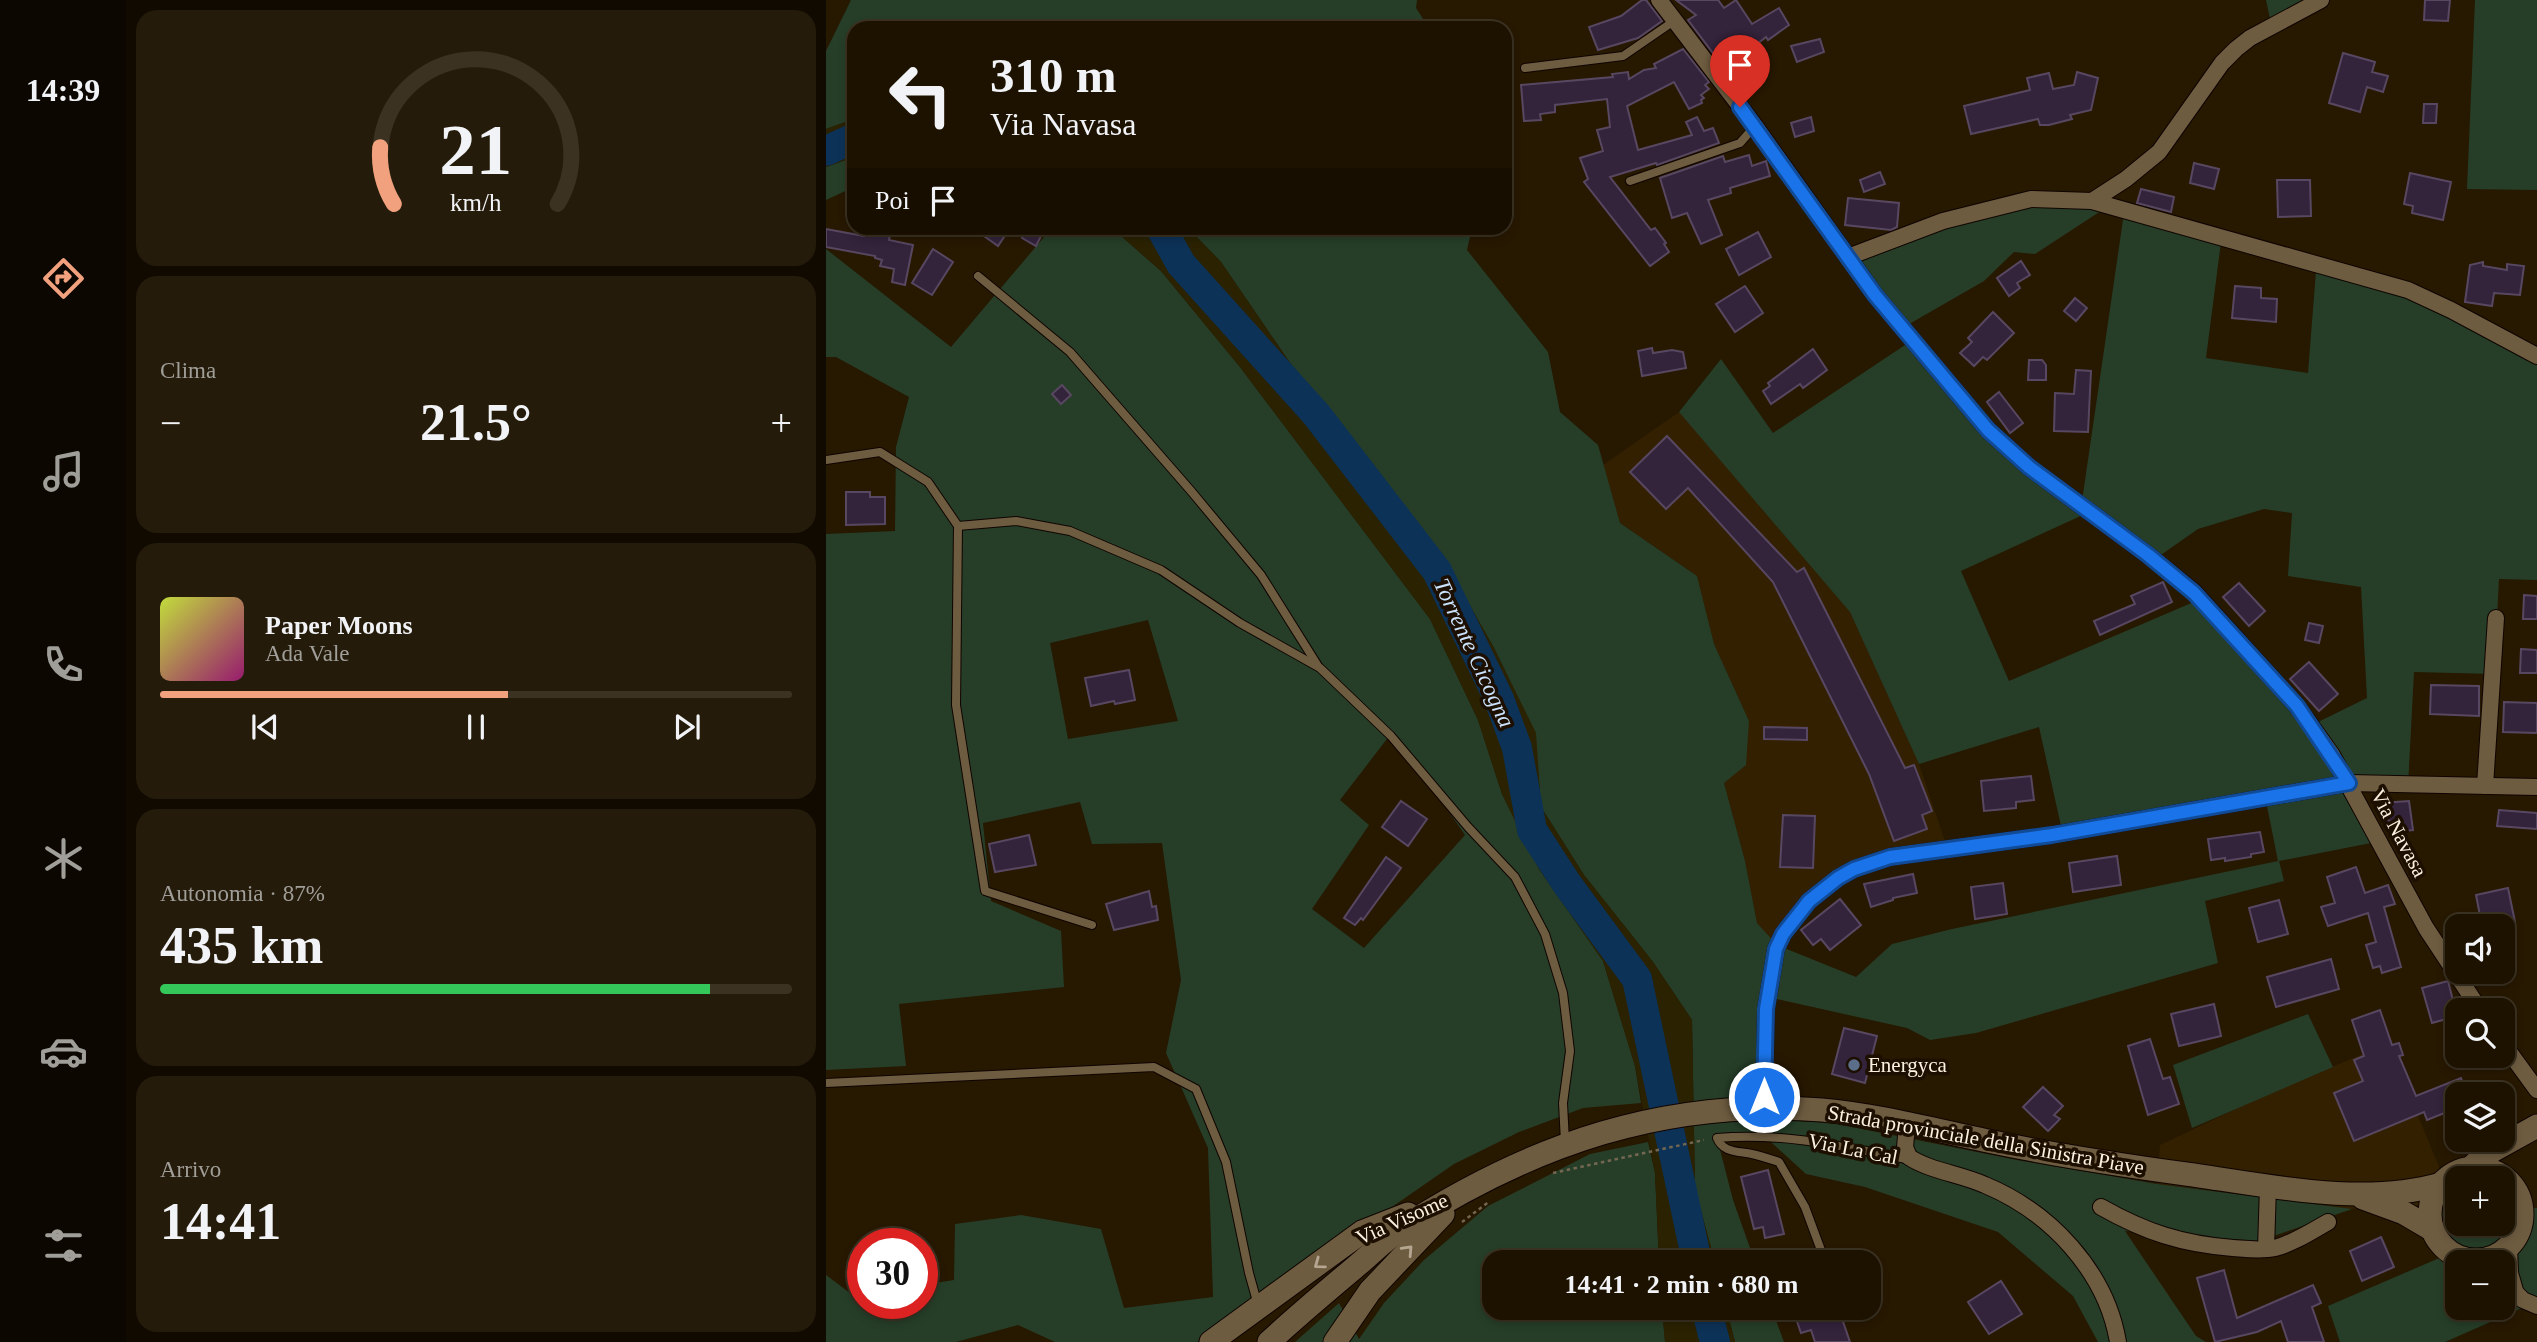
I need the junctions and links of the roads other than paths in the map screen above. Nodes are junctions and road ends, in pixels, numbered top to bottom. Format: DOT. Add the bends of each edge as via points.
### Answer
graph roads {
  1 [pos="1659,0"];
  2 [pos="2321,0"];
  3 [pos="1674,21"];
  4 [pos="1525,68"];
  5 [pos="1755,126"];
  6 [pos="1629,181"];
  7 [pos="2092,201"];
  8 [pos="1848,257"];
  9 [pos="978,276"];
  10 [pos="2537,356"];
  11 [pos="826,460"];
  12 [pos="958,526"];
  13 [pos="2496,618"];
  14 [pos="1320,668"];
  15 [pos="2349,783"];
  16 [pos="2485,786"];
  17 [pos="2537,787"];
  18 [pos="1092,925"];
  19 [pos="2472,998"];
  20 [pos="2515,1060"];
  21 [pos="826,1083"];
  22 [pos="2537,1090"];
  23 [pos="1764,1107"];
  24 [pos="1907,1125"];
  25 [pos="2533,1129"];
  26 [pos="1566,1145"];
  27 [pos="1915,1161"];
  28 [pos="2474,1166"];
  29 [pos="2445,1180"];
  30 [pos="2441,1184"];
  31 [pos="2268,1186"];
  32 [pos="1466,1191"];
  33 [pos="2521,1191"];
  34 [pos="2348,1194"];
  35 [pos="2101,1207"];
  36 [pos="2328,1222"];
  37 [pos="2529,1223"];
  38 [pos="2433,1230"];
  39 [pos="2509,1247"];
  40 [pos="2266,1249"];
  41 [pos="1821,1250"];
  42 [pos="2447,1250"];
  43 [pos="2504,1250"];
  44 [pos="2516,1294"];
  45 [pos="2537,1306"];
  46 [pos="1259,1308"];
  47 [pos="1211,1342"];
  48 [pos="1269,1342"];
  49 [pos="1335,1342"];
  50 [pos="2118,1342"];
  1 -- 3 [label="street, Via Navasa"];
  2 -- 7 [label="street" via="2236,49 2160,152"];
  3 -- 4 [label="lane" via="1623,57"];
  3 -- 5 [label="street, Via Navasa"];
  5 -- 6 [label="lane" via="1740,143"];
  5 -- 8 [label="street, Via Navasa"];
  7 -- 8 [label="street" via="2031,199 1943,220"];
  7 -- 10 [label="street" via="2408,290"];
  8 -- 15 [label="street, Via Navasa" via="1988,430 2216,614 2297,706"];
  9 -- 14 [label="lane" via="1070,352 1261,575"];
  11 -- 12 [label="lane" via="880,452 928,482"];
  12 -- 14 [label="lane" via="1016,521 1070,531 1161,570 1240,624"];
  12 -- 18 [label="lane" via="956,705 985,891"];
  13 -- 16 [label="street"];
  14 -- 26 [label="lane" via="1391,736 1515,877 1545,934 1563,993 1570,1051 1563,1103"];
  15 -- 16 [label="street"];
  15 -- 19 [label="street, Via Navasa" via="2426,928"];
  15 -- 23 [label="street" via="2052,835 1890,857 1846,873 1809,901 1776,949 1766,1009"];
  16 -- 17 [label="street"];
  20 -- 22 [label="street"];
  21 -- 46 [label="lane" via="1154,1067 1196,1088 1226,1162"];
  23 -- 24 [label="main road, Strada provinciale della Sinistra Piave" via="1826,1111"];
  23 -- 26 [label="main road, Strada provinciale della Sinistra Piave" via="1651,1119"];
  24 -- 27 [label="street" via="1905,1147"];
  24 -- 31 [label="main road, Strada provinciale della Sinistra Piave"];
  25 -- 28 [label="main road" via="2483,1156"];
  25 -- 33 [label="main road" via="2516,1147 2509,1164"];
  26 -- 32 [label="main road, Strada provinciale della Sinistra Piave"];
  27 -- 41 [label="lane, Via La Cal" via="1800,1139 1717,1138 1730,1151 1780,1161"];
  27 -- 50 [label="street" via="1984,1184 2037,1214 2089,1270 2114,1318"];
  29 -- 30 [label="main road"];
  30 -- 34 [label="main road" via="2413,1191"];
  30 -- 38 [label="main road" via="2431,1206"];
  31 -- 34 [label="main road, Strada provinciale della Sinistra Piave"];
  31 -- 40 [label="street"];
  32 -- 46 [label="main road, Via Visome, one-way" via="1362,1232"];
  32 -- 48 [label="main road, Strada provinciale della Sinistra Piave" via="1399,1229"];
  49 -- 32 [label="main road, Via Visome, one-way" via="1370,1291"];
  33 -- 37 [label="main road"];
  34 -- 38 [label="main road" via="2404,1213"];
  35 -- 40 [label="street" via="2144,1230 2173,1239"];
  36 -- 40 [label="street"];
  37 -- 39 [label="main road"];
  38 -- 42 [label="main road"];
  39 -- 43 [label="main road"];
  39 -- 44 [label="street"];
  44 -- 45 [label="street"];
  46 -- 47 [label="main road, Via Visome"];
}
